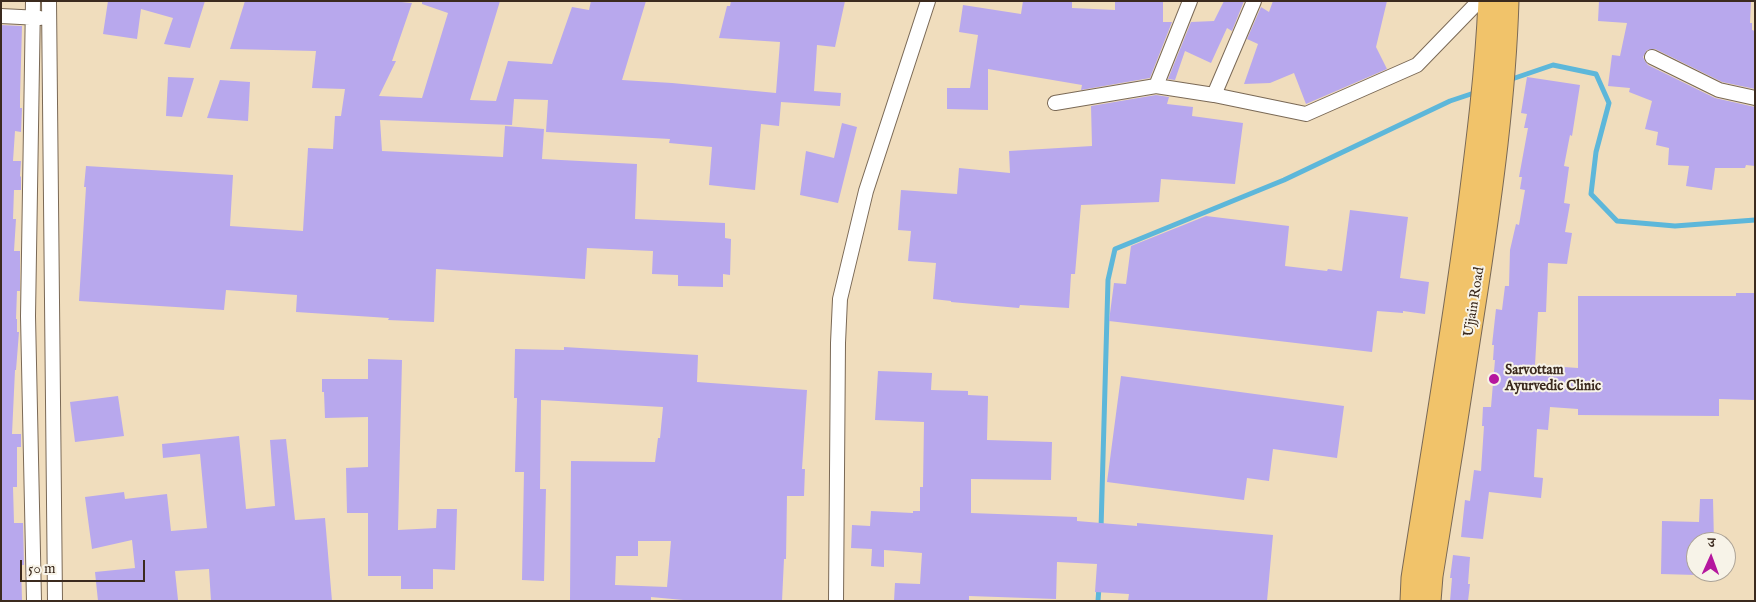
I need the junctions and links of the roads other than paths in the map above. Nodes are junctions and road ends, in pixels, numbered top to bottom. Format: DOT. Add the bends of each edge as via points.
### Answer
graph roads {
  1 [pos="33,1"];
  2 [pos="48,1"];
  3 [pos="928,1"];
  4 [pos="1190,1"];
  5 [pos="1254,1"];
  6 [pos="1480,1"];
  7 [pos="1489,1"];
  8 [pos="1508,1"];
  9 [pos="1,16"];
  10 [pos="33,18"];
  11 [pos="48,18"];
  12 [pos="1497,50"];
  13 [pos="1652,57"];
  14 [pos="1156,86"];
  15 [pos="1214,95"];
  16 [pos="1755,98"];
  17 [pos="1056,103"];
  18 [pos="1492,108"];
  19 [pos="34,601"];
  20 [pos="55,601"];
  21 [pos="836,601"];
  22 [pos="1410,601"];
  23 [pos="1430,601"];
  1 -- 10 [label="street"];
  2 -- 11 [label="street"];
  3 -- 21 [label="street" via="866,190 840,299"];
  4 -- 14 [label="street"];
  5 -- 15 [label="street"];
  6 -- 15 [label="street" via="1417,65 1306,114"];
  7 -- 12 [label="main road, Ujjain Road"];
  8 -- 12 [label="main road, Ujjain Road"];
  9 -- 10 [label="street"];
  10 -- 11 [label="street"];
  10 -- 19 [label="street" via="28,316"];
  11 -- 20 [label="street"];
  12 -- 18 [label="main road, Ujjain Road"];
  13 -- 16 [label="street" via="1719,90"];
  14 -- 15 [label="street"];
  14 -- 17 [label="street"];
  18 -- 22 [label="main road, Ujjain Road" via="1461,267"];
  18 -- 23 [label="main road, Ujjain Road" via="1485,235"];
}
